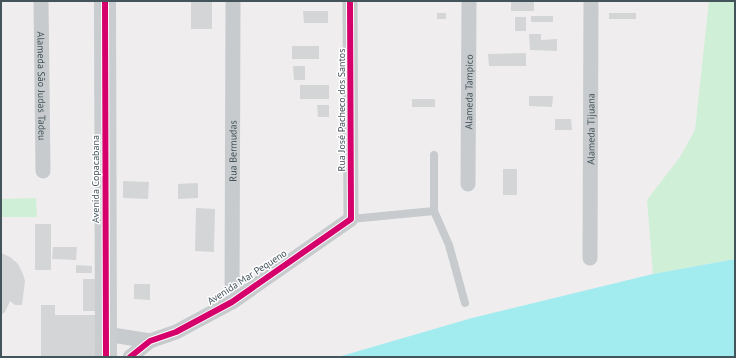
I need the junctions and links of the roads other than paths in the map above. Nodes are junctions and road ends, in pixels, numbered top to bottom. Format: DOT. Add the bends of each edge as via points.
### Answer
graph roads {
  1 [pos="41,1"];
  2 [pos="105,1"];
  3 [pos="234,1"];
  4 [pos="350,1"];
  5 [pos="469,1"];
  6 [pos="591,1"];
  7 [pos="434,155"];
  8 [pos="43,170"];
  9 [pos="468,184"];
  10 [pos="434,211"];
  11 [pos="351,219"];
  12 [pos="590,258"];
  13 [pos="232,302"];
  14 [pos="465,303"];
  15 [pos="106,334"];
  16 [pos="150,341"];
  17 [pos="106,357"];
  18 [pos="130,357"];
  1 -- 8 [label="street, Alameda São Judas Tadeu"];
  2 -- 15 [label="street, Avenida Copacabana"];
  3 -- 13 [label="street, Rua Bermudas"];
  4 -- 11 [label="street, Rua José Pacheco dos Santos"];
  5 -- 9 [label="street, Alameda Tampico"];
  6 -- 12 [label="street, Alameda Tijuana"];
  7 -- 10 [label="lane"];
  10 -- 11 [label="lane"];
  10 -- 14 [label="lane" via="449,245"];
  11 -- 13 [label="street, Avenida Mar Pequeno"];
  13 -- 16 [label="street, Avenida Mar Pequeno" via="176,332"];
  15 -- 16 [label="street, Avenida Mar Pequeno"];
  15 -- 17 [label="street, Avenida Copacabana"];
  16 -- 18 [label="street, Avenida Mar Pequeno"];
}
